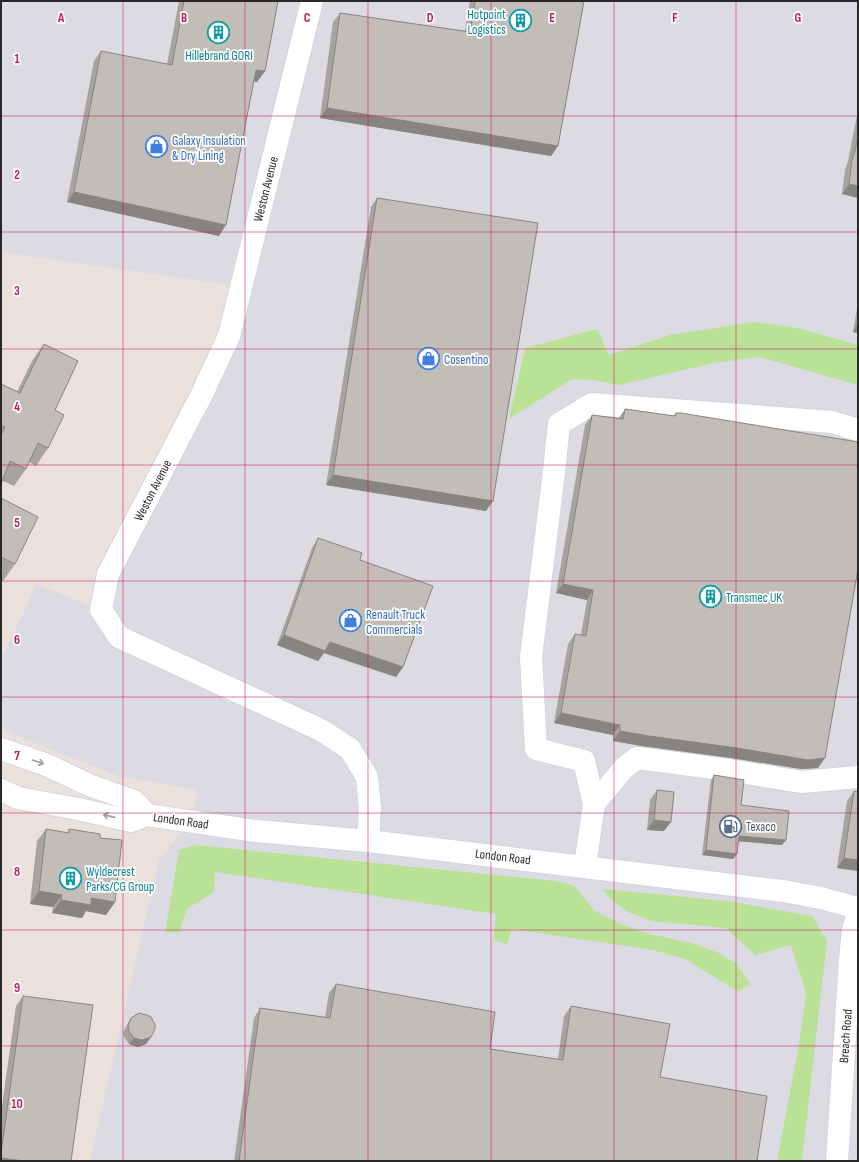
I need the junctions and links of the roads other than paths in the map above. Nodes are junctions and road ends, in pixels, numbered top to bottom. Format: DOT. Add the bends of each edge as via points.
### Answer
graph roads {
  1 [pos="312,1"];
  2 [pos="858,430"];
  3 [pos="1,749"];
  4 [pos="858,777"];
  5 [pos="1,790"];
  6 [pos="594,804"];
  7 [pos="146,815"];
  8 [pos="368,840"];
  9 [pos="585,866"];
  10 [pos="858,908"];
  11 [pos="858,913"];
  12 [pos="837,1161"];
  1 -- 8 [label="street, Weston Avenue" via="228,336 202,394 108,574 101,610 118,637 321,730 350,749 367,777 370,808"];
  2 -- 6 [label="street" via="832,422 592,404 559,424 531,657 536,749 584,761"];
  3 -- 7 [label="street, London Road, one-way" via="134,801"];
  4 -- 6 [label="street" via="801,782 637,758 624,768"];
  7 -- 5 [label="street, London Road, one-way" via="131,821 18,798"];
  6 -- 9 [label="street"];
  7 -- 8 [label="street, London Road" via="256,831"];
  8 -- 9 [label="street, London Road"];
  9 -- 10 [label="street, London Road" via="783,891"];
  11 -- 12 [label="street, Breach Road" via="853,930 850,960"];
}
